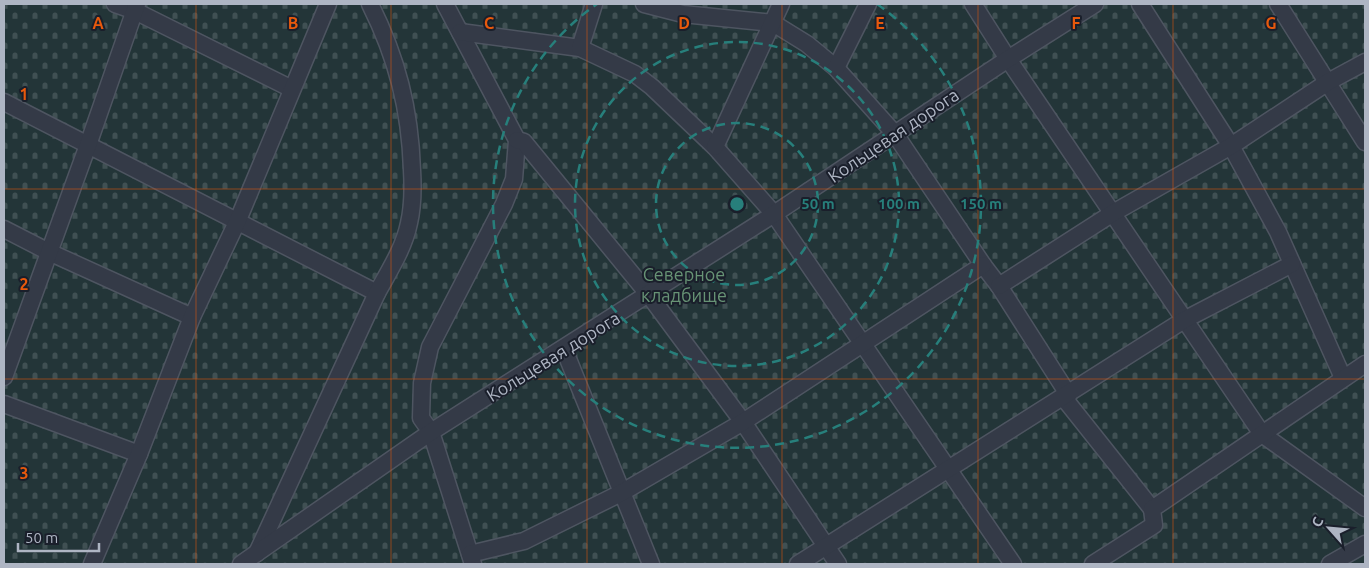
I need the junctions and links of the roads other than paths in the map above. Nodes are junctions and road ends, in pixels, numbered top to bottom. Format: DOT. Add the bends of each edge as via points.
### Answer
graph roads {
  1 [pos="115,4"];
  2 [pos="328,4"];
  3 [pos="370,4"];
  4 [pos="444,4"];
  5 [pos="594,4"];
  6 [pos="644,4"];
  7 [pos="781,4"];
  8 [pos="868,4"];
  9 [pos="973,4"];
  10 [pos="1095,4"];
  11 [pos="1140,4"];
  12 [pos="1278,4"];
  13 [pos="136,7"];
  14 [pos="773,23"];
  15 [pos="460,32"];
  16 [pos="580,48"];
  17 [pos="1008,59"];
  18 [pos="1365,62"];
  19 [pos="836,68"];
  20 [pos="1328,82"];
  21 [pos="292,89"];
  22 [pos="4,102"];
  23 [pos="894,134"];
  24 [pos="518,140"];
  25 [pos="1365,142"];
  26 [pos="88,145"];
  27 [pos="1231,146"];
  28 [pos="715,147"];
  29 [pos="1113,213"];
  30 [pos="774,214"];
  31 [pos="238,220"];
  32 [pos="4,229"];
  33 [pos="49,252"];
  34 [pos="1292,264"];
  35 [pos="982,265"];
  36 [pos="1000,286"];
  37 [pos="377,293"];
  38 [pos="649,295"];
  39 [pos="192,316"];
  40 [pos="1184,320"];
  41 [pos="862,344"];
  42 [pos="564,349"];
  43 [pos="1365,364"];
  44 [pos="4,377"];
  45 [pos="1343,378"];
  46 [pos="1068,394"];
  47 [pos="4,404"];
  48 [pos="743,422"];
  49 [pos="431,432"];
  50 [pos="1262,434"];
  51 [pos="139,454"];
  52 [pos="949,469"];
  53 [pos="621,493"];
  54 [pos="1365,508"];
  55 [pos="1152,509"];
  56 [pos="1365,544"];
  57 [pos="827,547"];
  58 [pos="256,555"];
  59 [pos="471,559"];
  60 [pos="92,564"];
  61 [pos="241,564"];
  62 [pos="651,564"];
  63 [pos="798,564"];
  64 [pos="838,564"];
  65 [pos="1013,564"];
  66 [pos="1094,564"];
  67 [pos="1330,564"];
  1 -- 13 [label="lane"];
  2 -- 21 [label="lane"];
  3 -- 37 [label="lane" via="396,64 412,150 413,192 409,224"];
  4 -- 15 [label="lane"];
  5 -- 16 [label="lane"];
  6 -- 14 [label="lane" via="683,14"];
  7 -- 14 [label="lane"];
  8 -- 19 [label="lane"];
  9 -- 17 [label="lane"];
  10 -- 17 [label="lane, Кольцевая дорога"];
  11 -- 27 [label="lane"];
  12 -- 20 [label="lane"];
  13 -- 21 [label="lane"];
  13 -- 26 [label="lane"];
  14 -- 19 [label="lane" via="807,44"];
  14 -- 28 [label="lane"];
  15 -- 16 [label="lane"];
  15 -- 24 [label="lane"];
  16 -- 28 [label="lane" via="635,74"];
  17 -- 23 [label="lane, Кольцевая дорога"];
  17 -- 29 [label="lane"];
  18 -- 20 [label="lane"];
  19 -- 23 [label="lane"];
  20 -- 25 [label="lane"];
  20 -- 27 [label="lane"];
  21 -- 31 [label="lane"];
  22 -- 26 [label="lane"];
  23 -- 30 [label="lane, Кольцевая дорога"];
  23 -- 35 [label="lane"];
  24 -- 38 [label="lane" via="524,142"];
  24 -- 49 [label="lane" via="514,179 504,204 430,347 422,383 421,418"];
  26 -- 31 [label="lane"];
  26 -- 33 [label="lane"];
  27 -- 29 [label="lane"];
  27 -- 34 [label="lane"];
  28 -- 30 [label="lane"];
  29 -- 36 [label="lane"];
  29 -- 40 [label="lane"];
  30 -- 38 [label="lane, Кольцевая дорога"];
  30 -- 41 [label="lane"];
  31 -- 37 [label="lane"];
  31 -- 39 [label="lane"];
  32 -- 33 [label="lane"];
  33 -- 39 [label="lane"];
  33 -- 44 [label="lane"];
  34 -- 40 [label="lane"];
  34 -- 45 [label="lane"];
  35 -- 36 [label="lane"];
  35 -- 41 [label="lane"];
  36 -- 46 [label="lane"];
  37 -- 58 [label="lane"];
  38 -- 42 [label="lane, Кольцевая дорога"];
  38 -- 48 [label="lane"];
  39 -- 51 [label="lane"];
  40 -- 46 [label="lane"];
  40 -- 50 [label="lane"];
  41 -- 48 [label="lane"];
  41 -- 52 [label="lane"];
  42 -- 49 [label="lane, Кольцевая дорога"];
  42 -- 53 [label="lane"];
  43 -- 45 [label="lane"];
  45 -- 50 [label="lane"];
  46 -- 52 [label="lane"];
  46 -- 55 [label="lane" via="1067,402"];
  47 -- 51 [label="lane"];
  48 -- 53 [label="lane"];
  48 -- 57 [label="lane"];
  49 -- 58 [label="lane, Кольцевая дорога"];
  49 -- 59 [label="lane"];
  50 -- 54 [label="lane"];
  50 -- 55 [label="lane"];
  51 -- 60 [label="lane"];
  52 -- 57 [label="lane"];
  52 -- 65 [label="lane"];
  53 -- 59 [label="lane" via="524,541"];
  53 -- 62 [label="lane"];
  55 -- 66 [label="lane" via="1154,525"];
  56 -- 67 [label="lane"];
  57 -- 63 [label="lane"];
  57 -- 64 [label="lane"];
  58 -- 61 [label="lane, Кольцевая дорога"];
}
